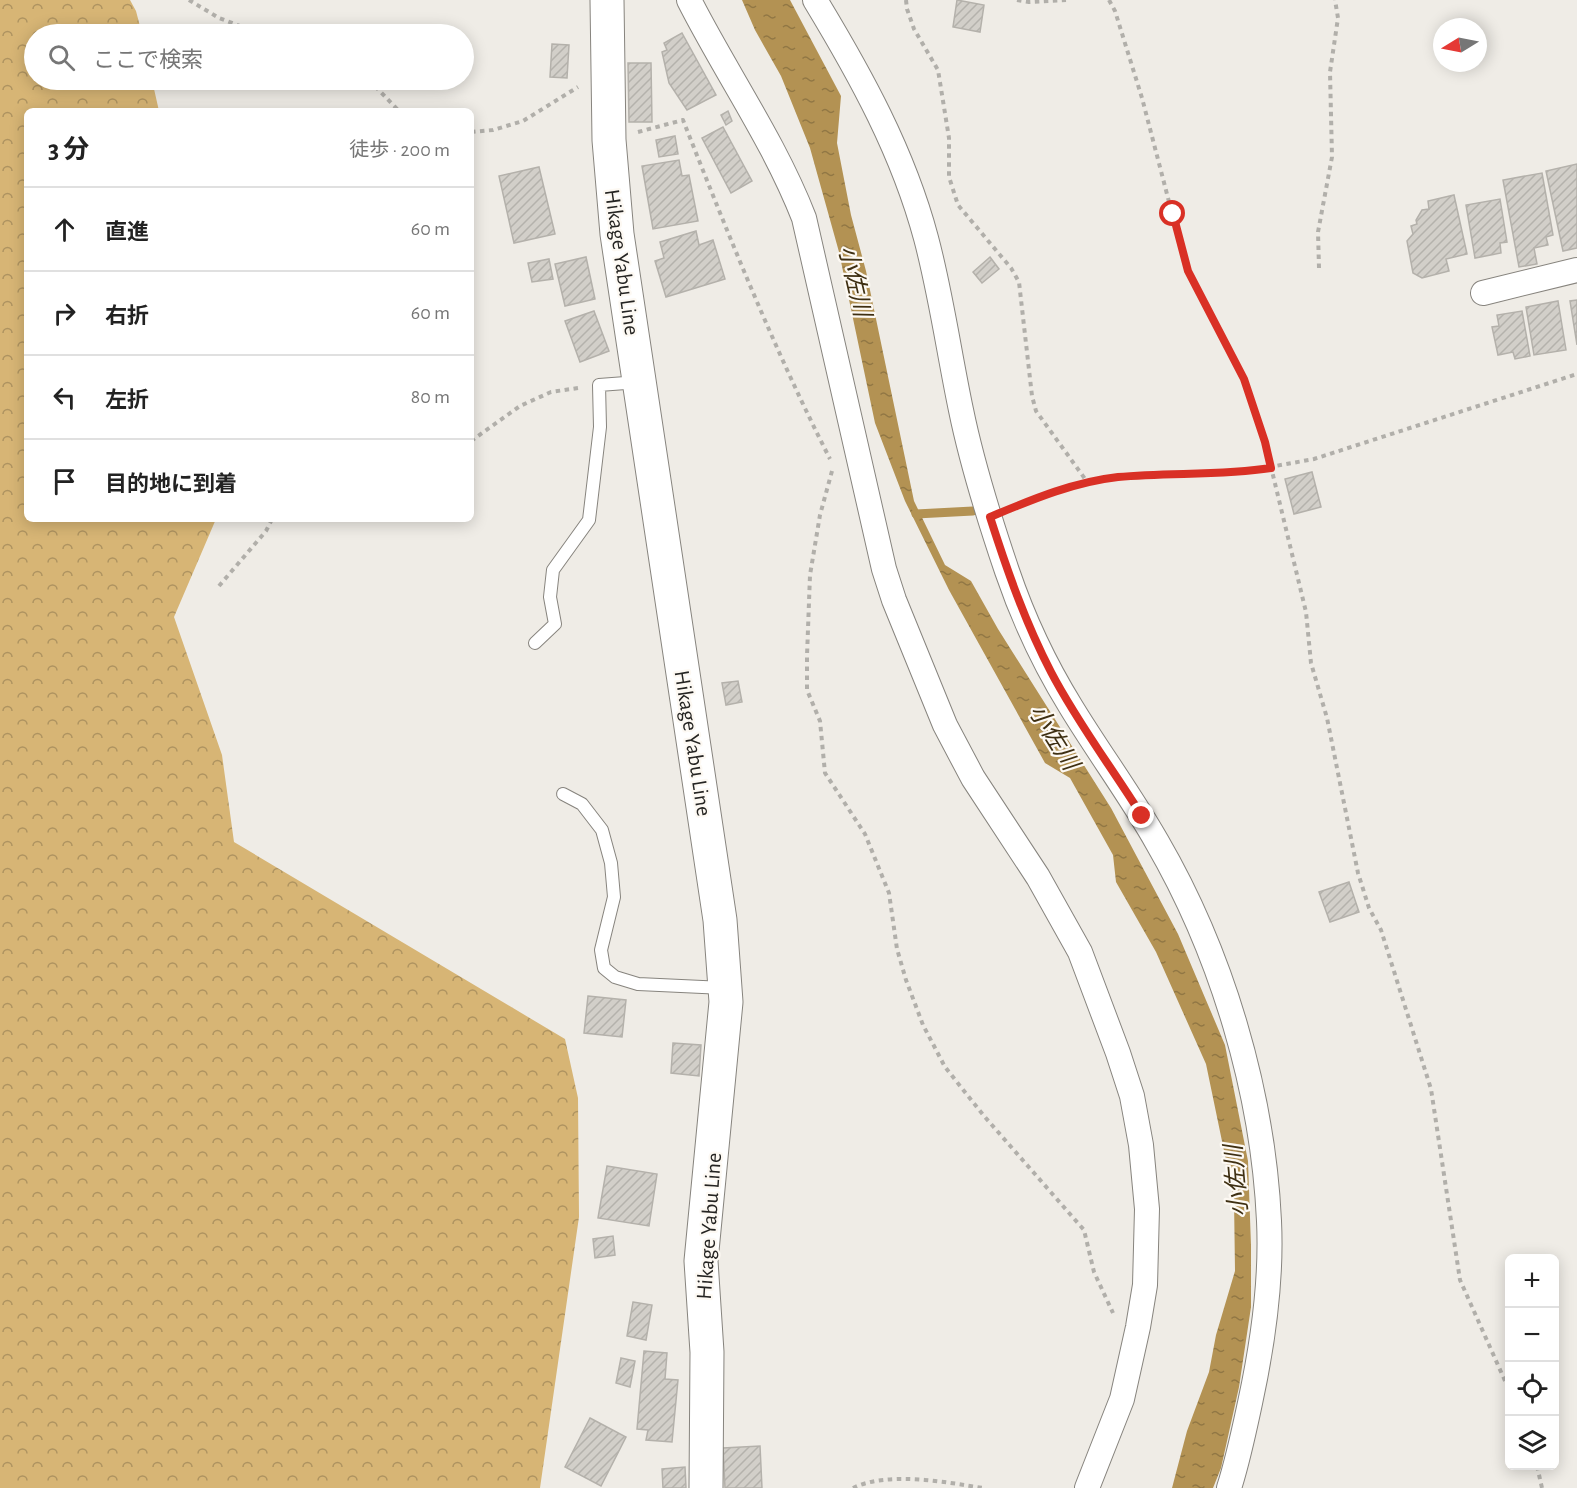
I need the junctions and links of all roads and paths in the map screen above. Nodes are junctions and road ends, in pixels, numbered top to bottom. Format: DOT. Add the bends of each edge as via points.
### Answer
graph roads {
  1 [pos="189,0"];
  2 [pos="607,0"];
  3 [pos="689,0"];
  4 [pos="815,0"];
  5 [pos="906,0"];
  6 [pos="1017,0"];
  7 [pos="1066,0"];
  8 [pos="1109,0"];
  9 [pos="1335,0"];
  10 [pos="235,24"];
  11 [pos="607,76"];
  12 [pos="379,90"];
  13 [pos="396,108"];
  14 [pos="474,132"];
  15 [pos="609,140"];
  16 [pos="1319,268"];
  17 [pos="1577,270"];
  18 [pos="1483,293"];
  19 [pos="1577,374"];
  20 [pos="640,382"];
  21 [pos="599,385"];
  22 [pos="474,439"];
  23 [pos="1271,468"];
  24 [pos="1088,483"];
  25 [pos="990,517"];
  26 [pos="270,522"];
  27 [pos="219,586"];
  28 [pos="535,643"];
  29 [pos="563,794"];
  30 [pos="725,988"];
  31 [pos="1115,1317"];
  32 [pos="1505,1383"];
  33 [pos="1538,1470"];
  34 [pos="706,1488"];
  35 [pos="853,1488"];
  36 [pos="983,1488"];
  37 [pos="1087,1488"];
  38 [pos="1229,1488"];
  39 [pos="1542,1488"];
  1 -- 10 [label="path"];
  2 -- 11 [label="main road, Hikage Yabu Line"];
  3 -- 37 [label="street" via="787,177 804,218 884,569 914,652 973,777 1038,877 1080,952 1132,1096 1147,1209 1145,1285 1122,1399"];
  4 -- 25 [label="street" via="858,71 907,176 927,239 962,414"];
  5 -- 24 [label="path" via="914,29 938,70 949,138 949,177 958,205 1020,282 1036,411"];
  6 -- 7 [label="path"];
  8 -- 23 [label="path" via="1142,98 1188,271 1244,379"];
  9 -- 16 [label="path" via="1338,18 1330,72 1332,157 1318,231"];
  11 -- 14 [label="path" via="577,87 524,121"];
  11 -- 15 [label="main road, Hikage Yabu Line"];
  12 -- 13 [label="path"];
  15 -- 20 [label="main road, Hikage Yabu Line" via="617,234"];
  15 -- 31 [label="path" via="683,120 802,404 834,467 820,515 810,575 807,656 807,690 820,721 825,773 865,834 889,893 906,980 945,1067 1084,1230 1094,1272"];
  17 -- 18 [label="street"];
  19 -- 23 [label="path" via="1314,459"];
  20 -- 21 [label="lane"];
  20 -- 30 [label="main road, Hikage Yabu Line" via="720,920"];
  21 -- 22 [label="path" via="551,392 520,406"];
  21 -- 28 [label="lane" via="600,427 589,520 553,570 550,597 555,624"];
  23 -- 24 [label="path" via="1118,477"];
  23 -- 32 [label="path" via="1306,612 1311,663 1327,718 1358,873 1369,908 1382,930 1431,1089 1460,1280"];
  24 -- 25 [label="path"];
  25 -- 38 [label="street" via="1018,600 1050,671 1176,877 1224,987 1251,1089 1270,1222 1268,1281 1263,1342"];
  26 -- 27 [label="path"];
  29 -- 30 [label="lane" via="582,804 602,830 611,863 614,897 601,950 604,968 615,977 638,984"];
  30 -- 34 [label="main road, Hikage Yabu Line" via="701,1261 707,1352"];
  33 -- 39 [label="path"];
  35 -- 36 [label="path" via="901,1480"];
}
